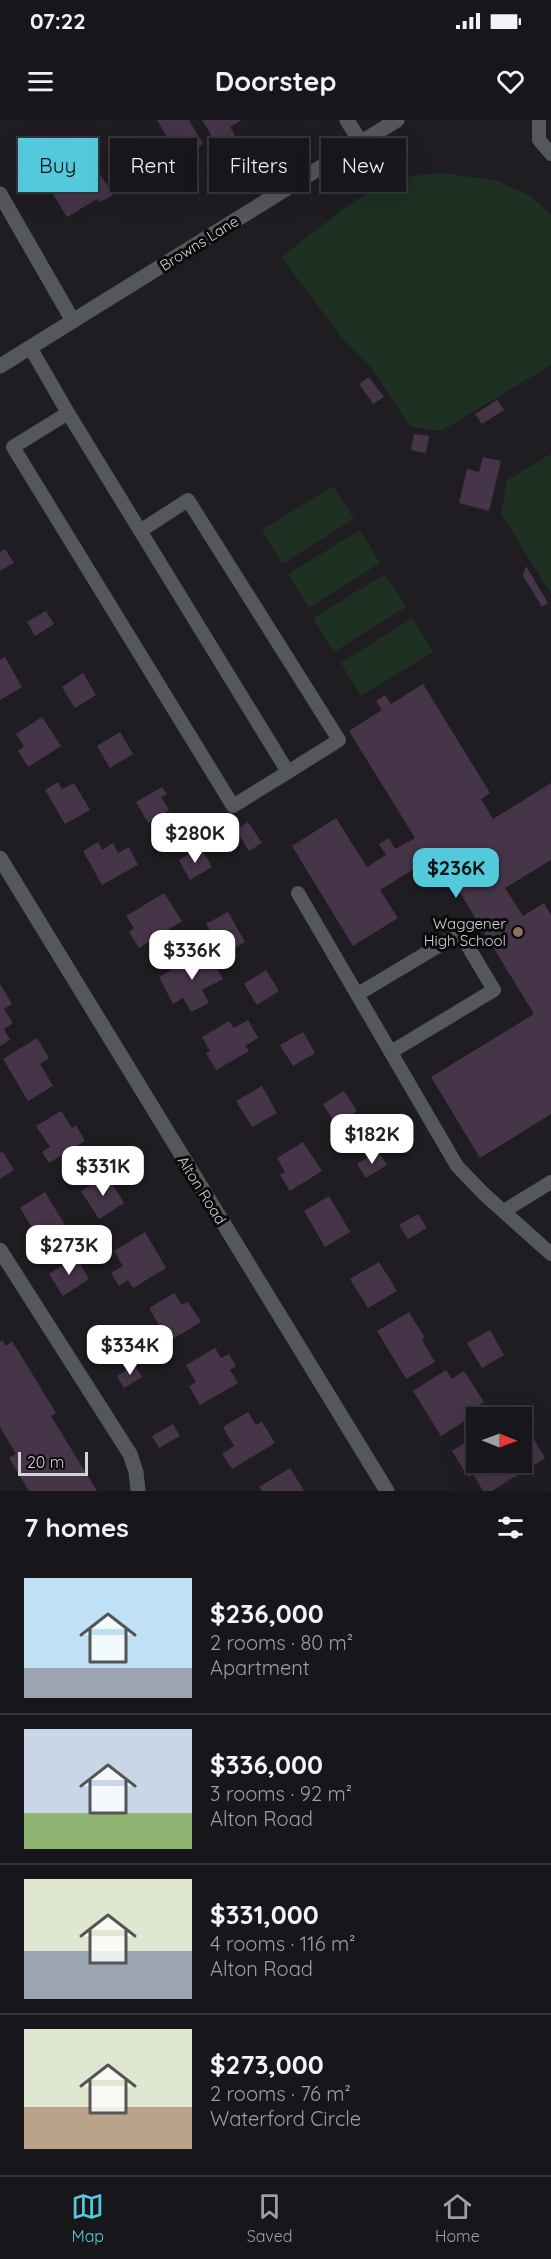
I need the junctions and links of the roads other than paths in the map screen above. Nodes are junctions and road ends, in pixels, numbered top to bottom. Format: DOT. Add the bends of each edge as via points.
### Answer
graph roads {
  1 [pos="347,120"];
  2 [pos="397,120"];
  3 [pos="539,120"];
  4 [pos="358,138"];
  5 [pos="369,138"];
  6 [pos="551,154"];
  7 [pos="321,168"];
  8 [pos="0,194"];
  9 [pos="73,321"];
  10 [pos="30,347"];
  11 [pos="0,366"];
  12 [pos="68,413"];
  13 [pos="140,531"];
  14 [pos="288,772"];
  15 [pos="0,858"];
  16 [pos="298,893"];
  17 [pos="357,994"];
  18 [pos="391,1052"];
  19 [pos="551,1182"];
  20 [pos="504,1211"];
  21 [pos="0,1250"];
  22 [pos="551,1254"];
  23 [pos="138,1491"];
  24 [pos="387,1491"];
  1 -- 4 [label="street"];
  2 -- 5 [label="street, Browns Lane"];
  3 -- 6 [label="lane" via="539,140"];
  7 -- 9 [label="street, Browns Lane"];
  8 -- 9 [label="street"];
  9 -- 10 [label="street, Browns Lane"];
  10 -- 11 [label="street, Browns Lane"];
  10 -- 12 [label="lane"];
  12 -- 13 [label="lane"];
  12 -- 14 [label="lane" via="12,447 233,806"];
  13 -- 14 [label="lane"];
  13 -- 14 [label="lane" via="188,500 339,740"];
  15 -- 24 [label="street, Alton Road"];
  16 -- 17 [label="lane"];
  17 -- 18 [label="lane"];
  17 -- 18 [label="lane" via="460,933 494,990"];
  18 -- 20 [label="lane" via="457,1166"];
  19 -- 20 [label="lane"];
  20 -- 22 [label="lane"];
  21 -- 23 [label="street" via="130,1454"];
}
